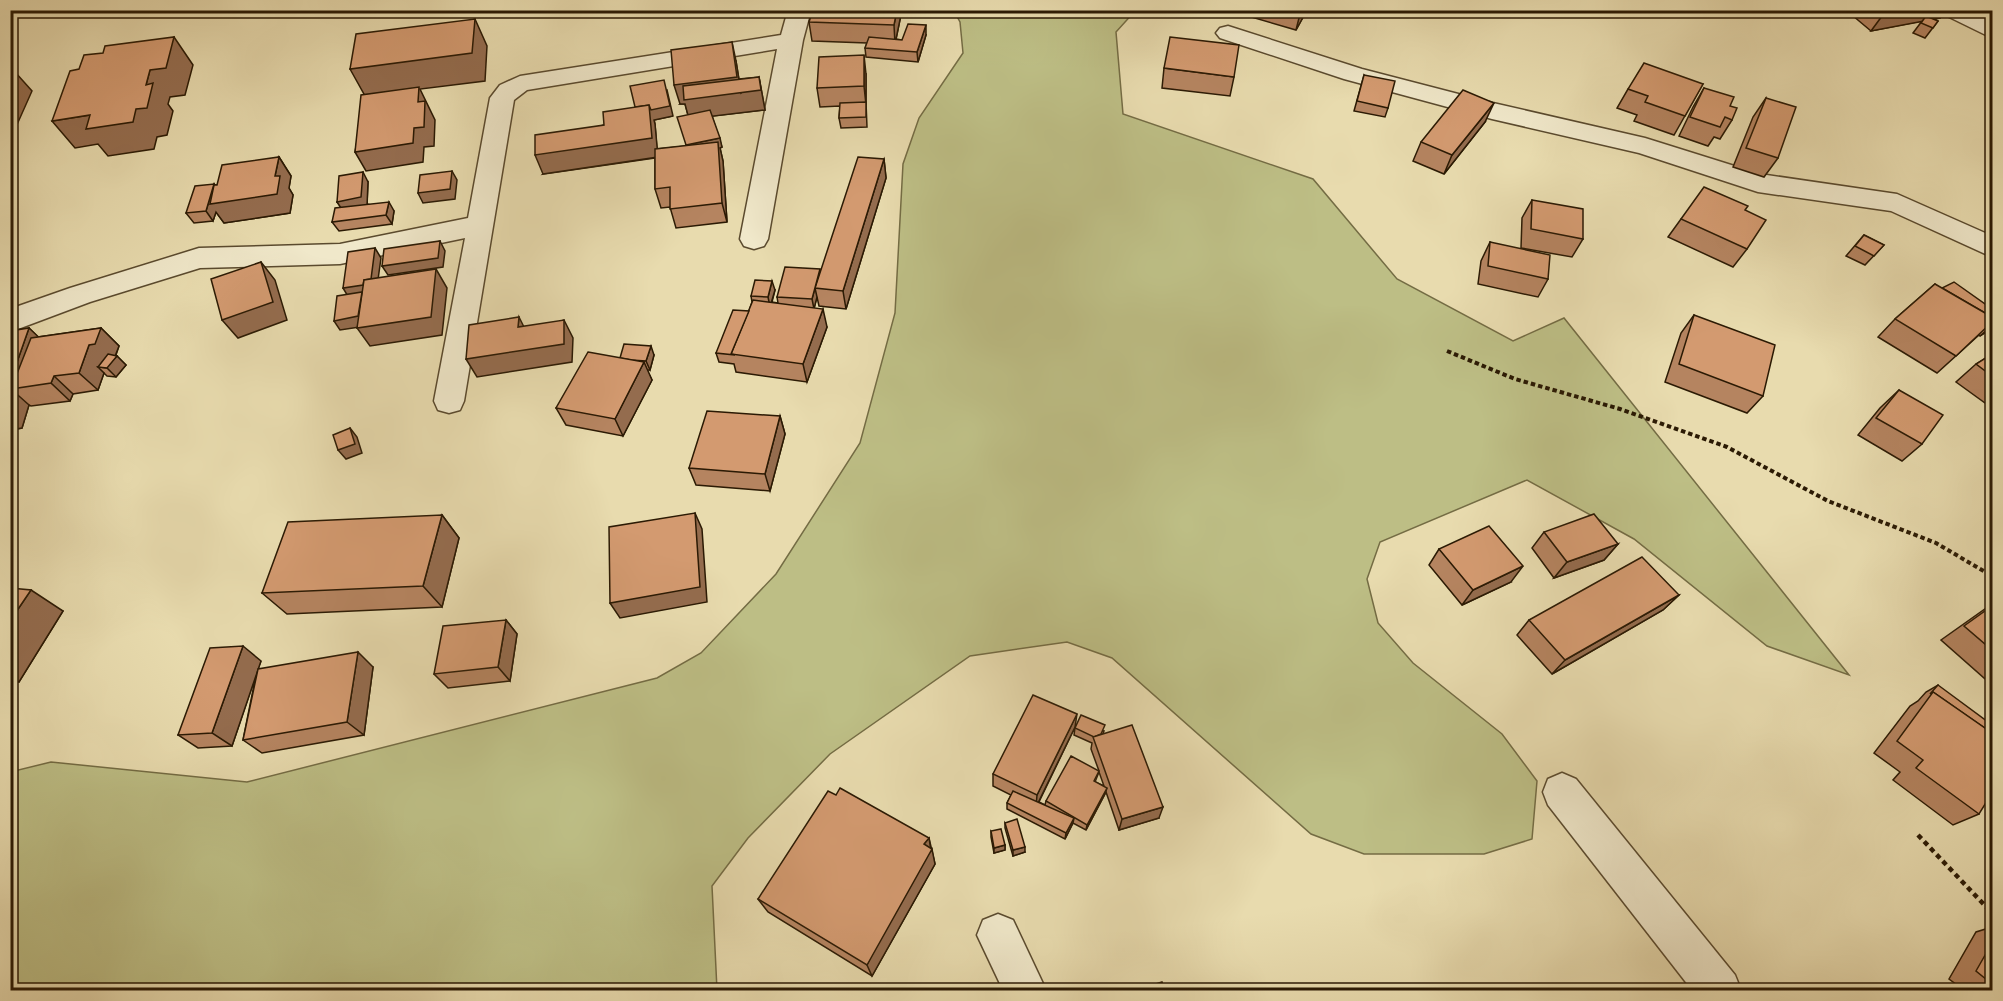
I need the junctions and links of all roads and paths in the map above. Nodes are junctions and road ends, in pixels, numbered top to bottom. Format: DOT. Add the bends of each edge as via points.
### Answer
graph roads {
  1 [pos="800,10"];
  2 [pos="1953,10"];
  3 [pos="1992,31"];
  4 [pos="1228,33"];
  5 [pos="791,40"];
  6 [pos="479,225"];
  7 [pos="753,239"];
  8 [pos="1992,247"];
  9 [pos="10,321"];
  10 [pos="1447,351"];
  11 [pos="449,400"];
  12 [pos="1992,576"];
  13 [pos="1562,792"];
  14 [pos="1918,835"];
  15 [pos="1992,913"];
  16 [pos="998,935"];
  17 [pos="1025,990"];
  18 [pos="1720,990"];
  1 -- 5 [label="street"];
  2 -- 3 [label="street"];
  4 -- 8 [label="street" via="1353,75 1645,146 1758,183 1897,203"];
  5 -- 6 [label="street" via="520,84 509,90 502,98"];
  5 -- 7 [label="street"];
  6 -- 9 [label="street" via="340,254 199,258"];
  6 -- 11 [label="street"];
  10 -- 12 [label="path" via="1515,379 1620,409 1727,447 1828,501 1936,543"];
  13 -- 18 [label="street"];
  14 -- 15 [label="path"];
  16 -- 17 [label="street"];
}
